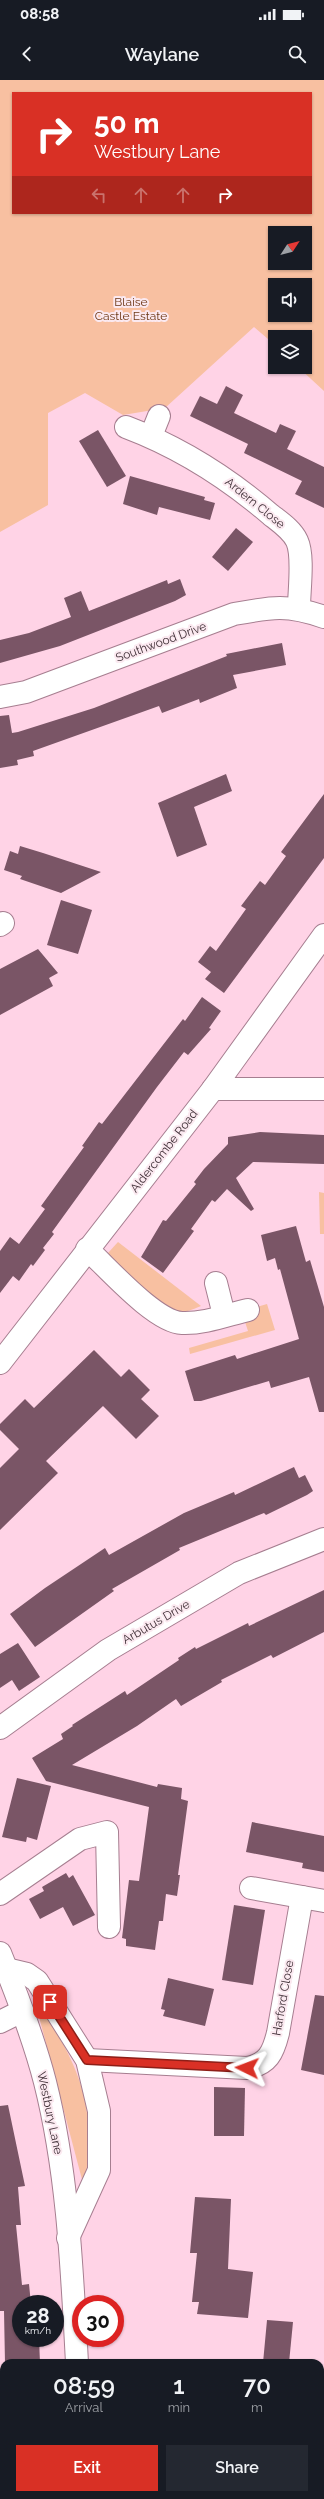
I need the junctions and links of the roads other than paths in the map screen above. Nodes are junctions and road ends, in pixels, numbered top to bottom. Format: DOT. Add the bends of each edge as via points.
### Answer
graph roads {
  1 [pos="159,416"];
  2 [pos="126,427"];
  3 [pos="151,436"];
  4 [pos="299,608"];
  5 [pos="324,617"];
  6 [pos="0,697"];
  7 [pos="324,935"];
  8 [pos="213,1089"];
  9 [pos="324,1089"];
  10 [pos="87,1249"];
  11 [pos="216,1282"];
  12 [pos="248,1310"];
  13 [pos="224,1315"];
  14 [pos="0,1363"];
  15 [pos="324,1539"];
  16 [pos="0,1728"];
  17 [pos="251,1888"];
  18 [pos="0,1894"];
  19 [pos="302,1897"];
  20 [pos="324,1901"];
  21 [pos="109,1927"];
  22 [pos="3,1961"];
  23 [pos="22,2011"];
  24 [pos="0,2022"];
  25 [pos="87,2060"];
  26 [pos="68,2238"];
  27 [pos="77,2359"];
  1 -- 3 [label="street"];
  2 -- 3 [label="street, Ardern Close"];
  3 -- 4 [label="street, Ardern Close" via="213,470 252,498 288,529 297,541 300,553"];
  4 -- 5 [label="street, Southwood Drive"];
  4 -- 6 [label="street, Southwood Drive" via="268,608 234,614 26,692"];
  7 -- 8 [label="street, Aldercombe Road"];
  8 -- 9 [label="street"];
  8 -- 10 [label="street, Aldercombe Road"];
  10 -- 13 [label="street" via="153,1311 167,1318 181,1323"];
  10 -- 14 [label="street, Aldercombe Road"];
  11 -- 13 [label="street"];
  12 -- 13 [label="street"];
  15 -- 16 [label="street, Arbutus Drive" via="239,1573 108,1650"];
  17 -- 19 [label="street"];
  18 -- 21 [label="street" via="80,1839 107,1832"];
  19 -- 20 [label="street"];
  19 -- 25 [label="street, Harford Close" via="278,2034 272,2053 263,2063 247,2068"];
  22 -- 23 [label="street, Westbury Lane"];
  22 -- 25 [label="street, Westbury Lane" via="37,1982"];
  23 -- 24 [label="street"];
  23 -- 26 [label="street, Westbury Lane" via="45,2082 61,2164"];
  25 -- 26 [label="street, Westbury Lane" via="99,2111 99,2170"];
  26 -- 27 [label="street, Westbury Lane"];
}
